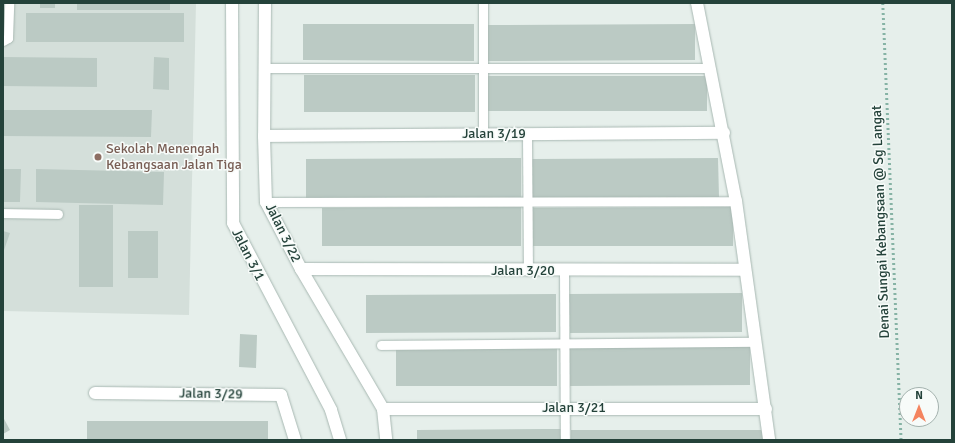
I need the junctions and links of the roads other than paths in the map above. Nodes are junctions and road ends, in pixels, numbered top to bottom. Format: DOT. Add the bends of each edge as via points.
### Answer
graph roads {
  1 [pos="232,3"];
  2 [pos="265,3"];
  3 [pos="483,3"];
  4 [pos="697,3"];
  5 [pos="7,7"];
  6 [pos="3,41"];
  7 [pos="264,68"];
  8 [pos="483,68"];
  9 [pos="709,68"];
  10 [pos="724,133"];
  11 [pos="483,134"];
  12 [pos="527,134"];
  13 [pos="264,136"];
  14 [pos="528,201"];
  15 [pos="736,201"];
  16 [pos="266,202"];
  17 [pos="3,213"];
  18 [pos="58,214"];
  19 [pos="302,269"];
  20 [pos="745,270"];
  21 [pos="528,271"];
  22 [pos="564,271"];
  23 [pos="754,342"];
  24 [pos="565,344"];
  25 [pos="381,346"];
  26 [pos="94,393"];
  27 [pos="565,408"];
  28 [pos="383,409"];
  29 [pos="766,409"];
  30 [pos="295,440"];
  31 [pos="340,440"];
  32 [pos="386,440"];
  33 [pos="565,440"];
  34 [pos="769,440"];
  1 -- 31 [label="street, Jalan 3/1" via="233,223 331,410"];
  2 -- 7 [label="street, Jalan 3/22"];
  3 -- 8 [label="lane"];
  4 -- 9 [label="street"];
  5 -- 6 [label="lane" via="8,38"];
  7 -- 8 [label="lane"];
  7 -- 13 [label="street, Jalan 3/22"];
  8 -- 9 [label="lane"];
  8 -- 11 [label="lane"];
  9 -- 10 [label="street"];
  10 -- 12 [label="street, Jalan 3/19"];
  10 -- 15 [label="street"];
  11 -- 12 [label="street, Jalan 3/19"];
  11 -- 13 [label="street, Jalan 3/19"];
  12 -- 14 [label="lane"];
  13 -- 16 [label="street, Jalan 3/22"];
  14 -- 15 [label="lane"];
  14 -- 16 [label="lane"];
  14 -- 21 [label="lane"];
  15 -- 20 [label="street"];
  16 -- 19 [label="street, Jalan 3/22"];
  17 -- 18 [label="lane"];
  19 -- 21 [label="street, Jalan 3/20"];
  19 -- 28 [label="street, Jalan 3/22"];
  20 -- 22 [label="street, Jalan 3/20"];
  20 -- 23 [label="street"];
  21 -- 22 [label="street, Jalan 3/20"];
  22 -- 24 [label="lane"];
  23 -- 24 [label="lane"];
  23 -- 29 [label="street"];
  24 -- 25 [label="lane"];
  24 -- 27 [label="lane"];
  26 -- 30 [label="street, Jalan 3/29" via="281,395"];
  27 -- 28 [label="street, Jalan 3/21"];
  27 -- 29 [label="street, Jalan 3/21"];
  27 -- 33 [label="lane"];
  28 -- 32 [label="street, Jalan 3/22"];
  29 -- 34 [label="street"];
}
